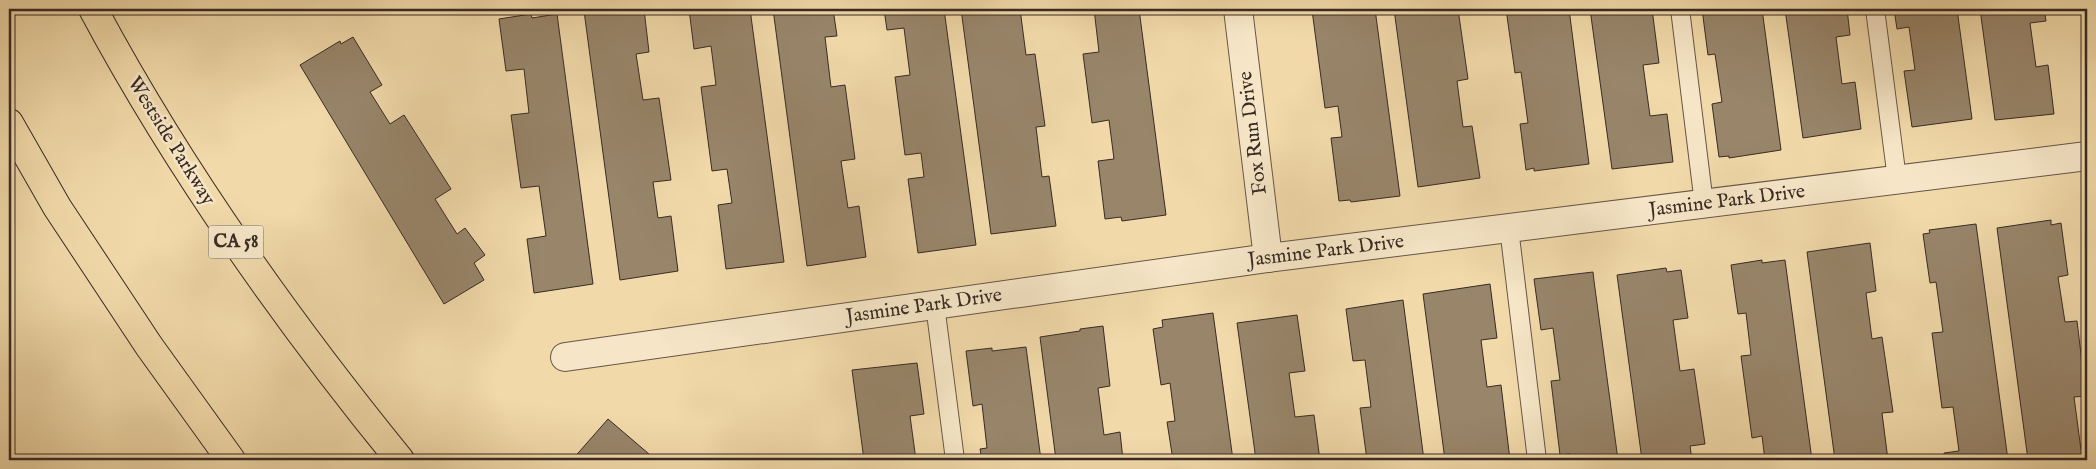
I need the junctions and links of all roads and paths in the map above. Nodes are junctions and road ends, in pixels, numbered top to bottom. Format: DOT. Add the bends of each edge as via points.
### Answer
graph roads {
  1 [pos="93,9"];
  2 [pos="1238,9"];
  3 [pos="1680,9"];
  4 [pos="1875,9"];
  5 [pos="9,123"];
  6 [pos="2087,156"];
  7 [pos="1897,179"];
  8 [pos="1704,204"];
  9 [pos="1509,228"];
  10 [pos="1268,258"];
  11 [pos="935,305"];
  12 [pos="566,357"];
  13 [pos="231,460"];
  14 [pos="400,460"];
  15 [pos="955,460"];
  16 [pos="1537,460"];
  1 -- 14 [label="highway, Westside Parkway / CA 58" via="116,52 224,226 356,406"];
  2 -- 10 [label="street, Fox Run Drive"];
  3 -- 8 [label="lane"];
  4 -- 7 [label="lane"];
  5 -- 13 [label="highway" via="63,215 149,346"];
  6 -- 7 [label="street, Jasmine Park Drive"];
  7 -- 8 [label="street, Jasmine Park Drive"];
  8 -- 9 [label="street, Jasmine Park Drive"];
  9 -- 10 [label="street, Jasmine Park Drive"];
  9 -- 16 [label="lane"];
  10 -- 11 [label="street, Jasmine Park Drive"];
  11 -- 12 [label="street, Jasmine Park Drive"];
  11 -- 15 [label="lane"];
}
